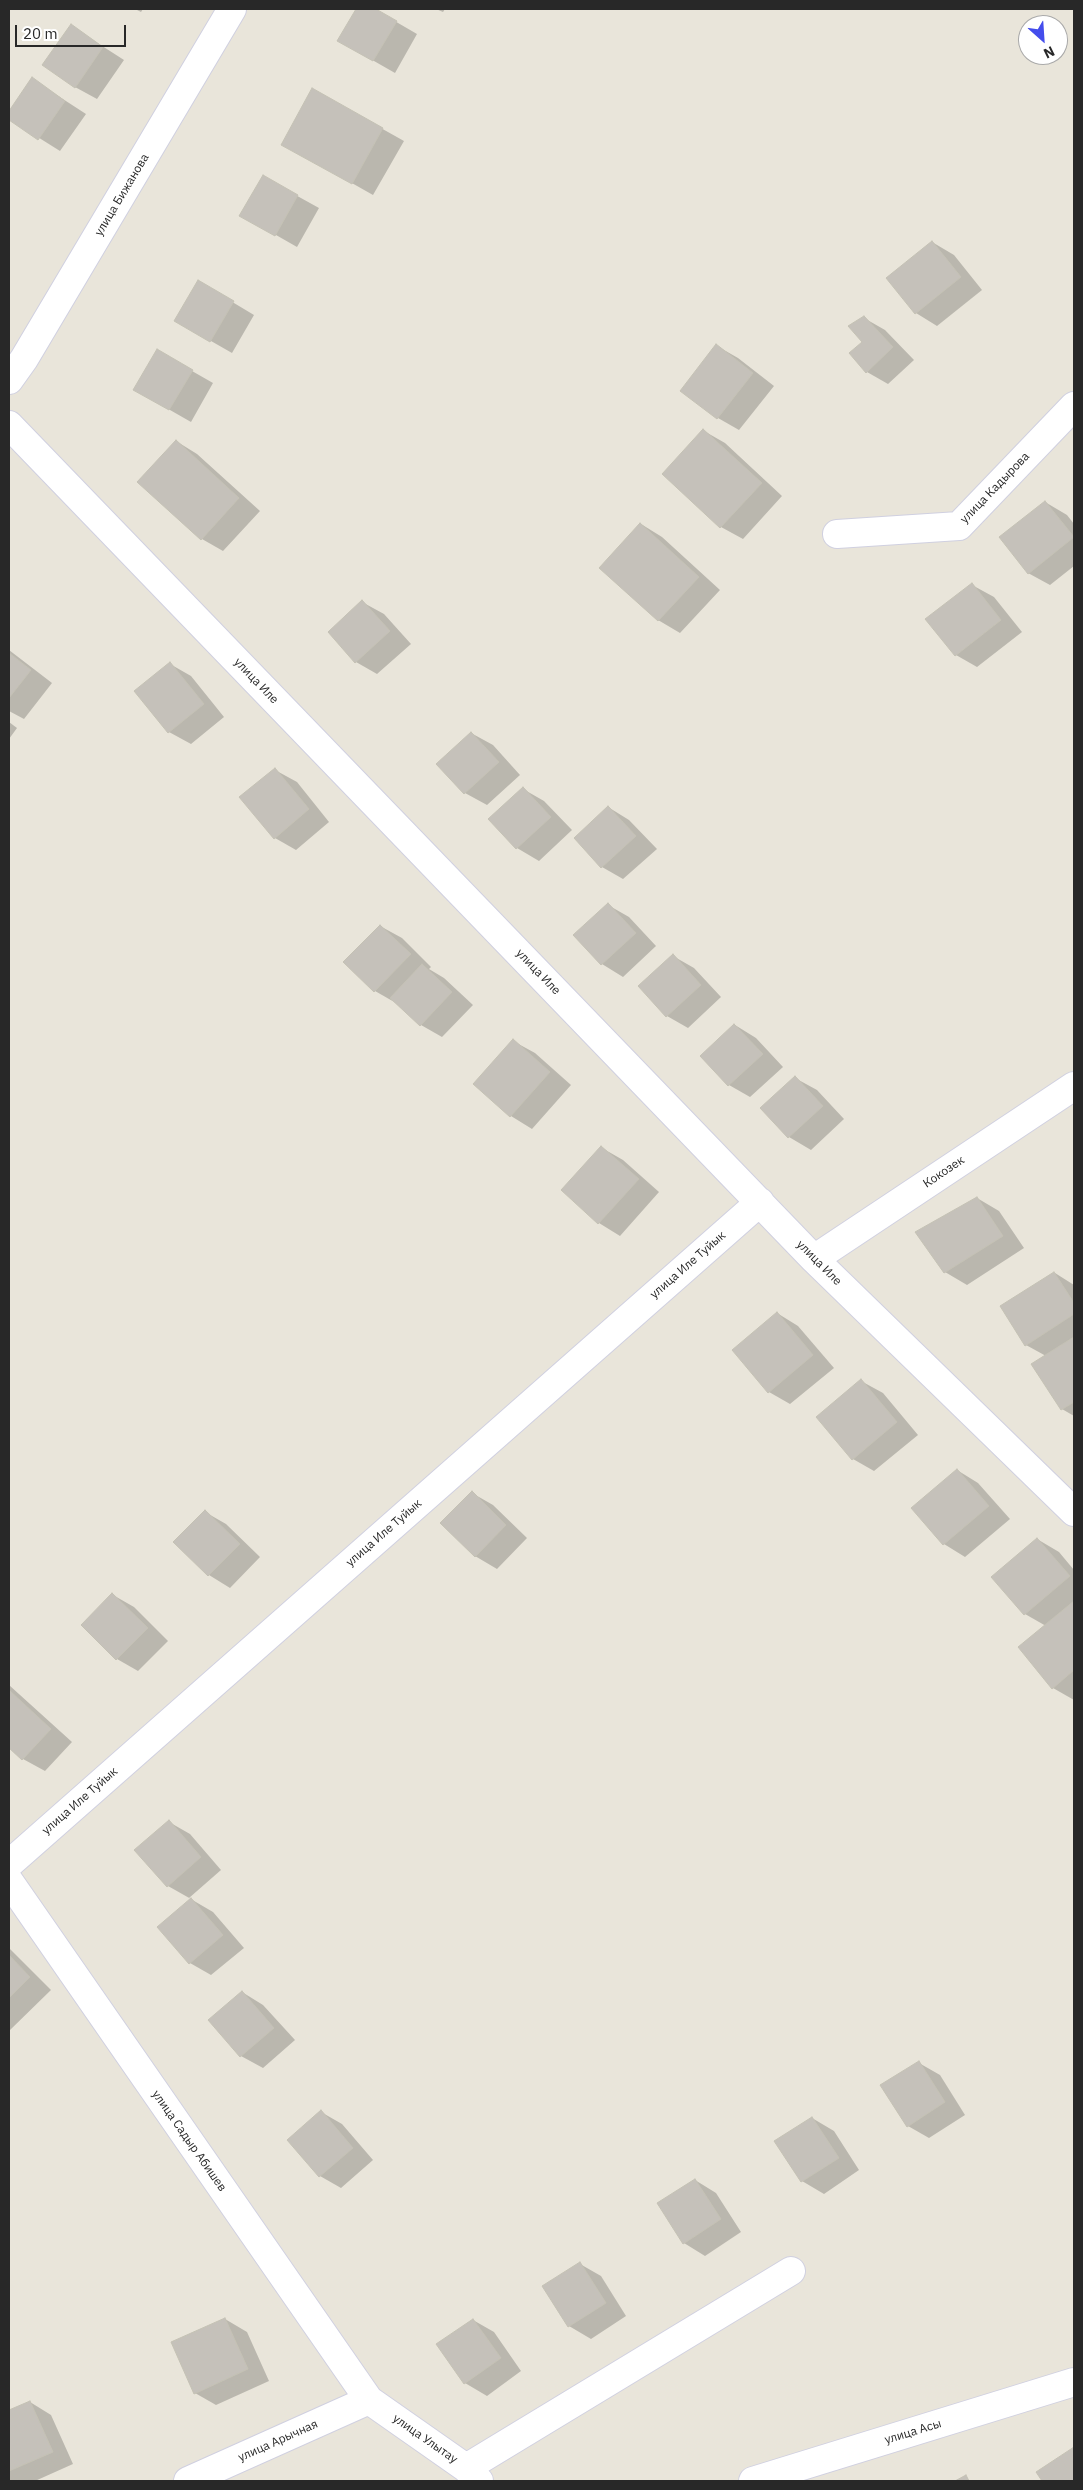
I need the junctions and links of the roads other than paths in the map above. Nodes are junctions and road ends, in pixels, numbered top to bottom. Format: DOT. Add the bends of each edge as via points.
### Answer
graph roads {
  1 [pos="232,9"];
  2 [pos="14,363"];
  3 [pos="1074,406"];
  4 [pos="9,425"];
  5 [pos="836,534"];
  6 [pos="1074,1086"];
  7 [pos="760,1202"];
  8 [pos="814,1259"];
  9 [pos="1074,1512"];
  10 [pos="9,1864"];
  11 [pos="9,1881"];
  12 [pos="792,2271"];
  13 [pos="1074,2382"];
  14 [pos="369,2400"];
  15 [pos="473,2475"];
  16 [pos="188,2481"];
  17 [pos="753,2481"];
  1 -- 2 [label="street, улица Бижанова"];
  3 -- 5 [label="street, улица Кадырова" via="959,526"];
  4 -- 7 [label="street, улица Иле"];
  6 -- 8 [label="street, Кокозек"];
  7 -- 8 [label="street, улица Иле"];
  7 -- 10 [label="street, улица Иле Туйык"];
  8 -- 9 [label="street, улица Иле"];
  11 -- 14 [label="street, улица Садыр Абишев"];
  12 -- 15 [label="street"];
  13 -- 17 [label="street, улица Асы"];
  14 -- 15 [label="street, улица Улытау"];
  14 -- 16 [label="street, улица Арычная"];
}
